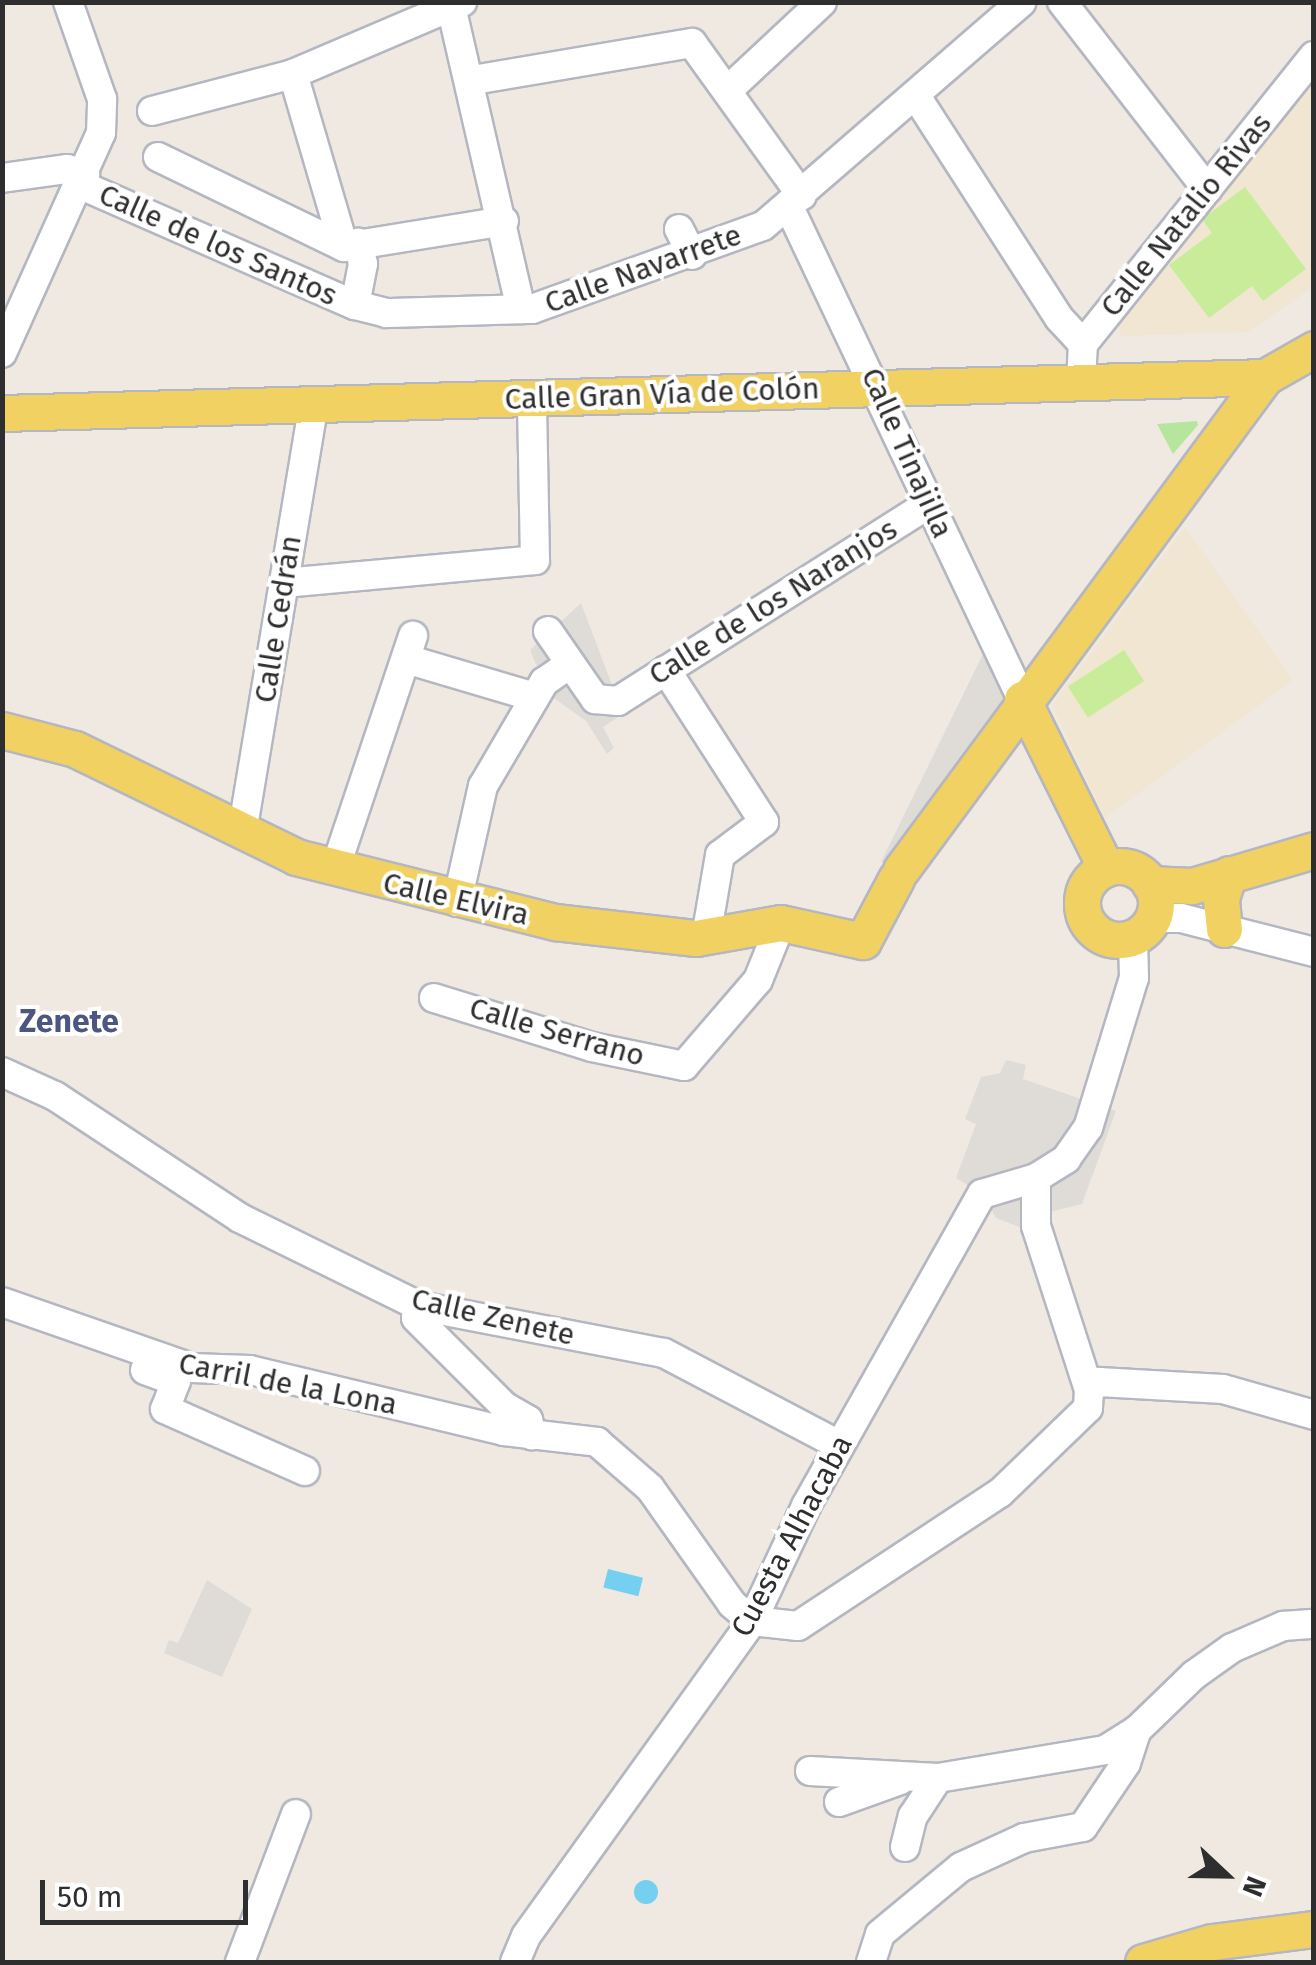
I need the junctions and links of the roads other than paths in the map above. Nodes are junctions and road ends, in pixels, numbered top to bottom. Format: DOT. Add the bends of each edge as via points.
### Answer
graph roads {
  1 [pos="68,2"];
  2 [pos="822,2"];
  3 [pos="1022,2"];
  4 [pos="1062,2"];
  5 [pos="455,4"];
  6 [pos="1314,56"];
  7 [pos="293,74"];
  8 [pos="473,80"];
  9 [pos="727,91"];
  10 [pos="916,96"];
  11 [pos="152,111"];
  12 [pos="158,156"];
  13 [pos="2,178"];
  14 [pos="83,180"];
  15 [pos="1207,189"];
  16 [pos="796,202"];
  17 [pos="504,221"];
  18 [pos="680,229"];
  19 [pos="351,245"];
  20 [pos="692,255"];
  21 [pos="354,306"];
  22 [pos="522,309"];
  23 [pos="1082,344"];
  24 [pos="1314,349"];
  25 [pos="2,353"];
  26 [pos="1265,378"];
  27 [pos="1081,382"];
  28 [pos="876,387"];
  29 [pos="532,398"];
  30 [pos="314,404"];
  31 [pos="2,413"];
  32 [pos="929,504"];
  33 [pos="284,583"];
  34 [pos="548,630"];
  35 [pos="568,665"];
  36 [pos="666,670"];
  37 [pos="534,697"];
  38 [pos="1022,699"];
  39 [pos="2,730"];
  40 [pos="242,833"];
  41 [pos="1314,850"];
  42 [pos="1106,868"];
  43 [pos="335,869"];
  44 [pos="1229,874"];
  45 [pos="458,902"];
  46 [pos="781,923"];
  47 [pos="1143,926"];
  48 [pos="1224,928"];
  49 [pos="706,936"];
  50 [pos="1314,952"];
  51 [pos="434,998"];
  52 [pos="2,1072"];
  53 [pos="1036,1178"];
  54 [pos="2,1302"];
  55 [pos="419,1306"];
  56 [pos="49,1319"];
  57 [pos="1089,1390"];
  58 [pos="1314,1415"];
  59 [pos="532,1436"];
  60 [pos="839,1445"];
  61 [pos="305,1471"];
  62 [pos="752,1621"];
  63 [pos="1314,1624"];
  64 [pos="1138,1730"];
  65 [pos="810,1770"];
  66 [pos="906,1777"];
  67 [pos="938,1778"];
  68 [pos="839,1802"];
  69 [pos="296,1814"];
  70 [pos="906,1847"];
  71 [pos="1314,1929"];
  72 [pos="240,1962"];
  73 [pos="514,1962"];
  74 [pos="870,1962"];
  75 [pos="1143,1962"];
  1 -- 14 [label="street" via="104,118"];
  2 -- 9 [label="street"];
  3 -- 10 [label="street, Calle Navarrete"];
  4 -- 15 [label="street"];
  5 -- 7 [label="street"];
  5 -- 8 [label="street"];
  6 -- 15 [label="street, Calle Natalio Rivas"];
  7 -- 11 [label="street"];
  7 -- 19 [label="street"];
  8 -- 9 [label="street, Calle Tinajilla" via="692,43"];
  8 -- 17 [label="street"];
  9 -- 16 [label="street, Calle Tinajilla"];
  10 -- 16 [label="street, Calle Navarrete"];
  10 -- 23 [label="street"];
  12 -- 19 [label="street"];
  13 -- 14 [label="street" via="67,168"];
  14 -- 21 [label="street, Calle de los Santos"];
  14 -- 25 [label="street"];
  15 -- 23 [label="street, Calle Natalio Rivas"];
  16 -- 20 [label="street, Calle Navarrete" via="763,226"];
  16 -- 28 [label="street, Calle Tinajilla"];
  17 -- 19 [label="street"];
  17 -- 22 [label="street"];
  18 -- 20 [label="street"];
  19 -- 21 [label="street" via="363,264"];
  20 -- 22 [label="street, Calle Navarrete"];
  21 -- 22 [label="street, Calle Navarrete" via="386,313"];
  23 -- 27 [label="street, Calle Natalio Rivas"];
  24 -- 26 [label="main road, Calle Gran Vía de Colón"];
  26 -- 27 [label="main road, Calle Gran Vía de Colón"];
  26 -- 38 [label="main road"];
  27 -- 28 [label="main road, Calle Gran Vía de Colón"];
  28 -- 29 [label="main road, Calle Gran Vía de Colón"];
  28 -- 32 [label="street, Calle Tinajilla"];
  29 -- 30 [label="main road, Calle Gran Vía de Colón"];
  29 -- 33 [label="street" via="536,560"];
  30 -- 31 [label="main road, Calle Gran Vía de Colón"];
  30 -- 33 [label="street, Calle Cedrán"];
  32 -- 36 [label="street, Calle de los Naranjos"];
  32 -- 38 [label="street, Calle Tinajilla"];
  33 -- 40 [label="street, Calle Cedrán"];
  34 -- 35 [label="street"];
  35 -- 36 [label="street, Calle de los Naranjos" via="595,699 618,701"];
  35 -- 37 [label="street"];
  36 -- 49 [label="street" via="764,822 720,855"];
  37 -- 43 [label="street" via="409,647"];
  37 -- 45 [label="street" via="483,786"];
  38 -- 42 [label="main road"];
  38 -- 46 [label="main road, Calle Elvira" via="898,875 863,941"];
  39 -- 40 [label="main road, Calle Elvira" via="75,749"];
  40 -- 43 [label="main road, Calle Elvira"];
  41 -- 44 [label="main road"];
  42 -- 47 [label="main road" via="1133,869"];
  42 -- 47 [label="main road" via="1083,892 1084,915 1106,938"];
  43 -- 45 [label="main road, Calle Elvira"];
  44 -- 47 [label="main road" via="1192,886"];
  44 -- 48 [label="main road" via="1221,898"];
  45 -- 49 [label="main road, Calle Elvira" via="555,922"];
  46 -- 49 [label="main road, Calle Elvira"];
  46 -- 51 [label="street, Calle Serrano" via="758,980 684,1066 592,1047"];
  47 -- 48 [label="street"];
  47 -- 53 [label="street" via="1100,1106 1066,1159"];
  48 -- 50 [label="street"];
  52 -- 55 [label="street, Calle Zenete" via="55,1096 240,1218"];
  53 -- 57 [label="street" via="1036,1223"];
  53 -- 60 [label="street, Cuesta Alhacaba" via="982,1194"];
  54 -- 56 [label="street, Carril de la Lona"];
  55 -- 59 [label="street" via="416,1318 504,1406 528,1420"];
  55 -- 60 [label="street, Calle Zenete" via="664,1352"];
  56 -- 59 [label="street, Carril de la Lona" via="191,1368 250,1370"];
  56 -- 61 [label="street, Carril de la Lona" via="45,1333 176,1381 165,1409"];
  57 -- 58 [label="street" via="1099,1382 1223,1390"];
  57 -- 62 [label="street" via="1088,1408 962,1520 798,1626"];
  59 -- 62 [label="street, Carril de la Lona" via="586,1438 635,1472 732,1604"];
  60 -- 62 [label="street, Cuesta Alhacaba"];
  62 -- 73 [label="street, Cuesta Alhacaba" via="526,1936"];
  63 -- 64 [label="street" via="1284,1626 1232,1648"];
  64 -- 67 [label="street" via="1105,1750"];
  64 -- 74 [label="street" via="1126,1763 1083,1827 1024,1838 961,1867 880,1934"];
  65 -- 66 [label="street"];
  66 -- 67 [label="street"];
  66 -- 68 [label="street"];
  67 -- 70 [label="street" via="913,1816"];
  69 -- 72 [label="street"];
  71 -- 75 [label="main road" via="1212,1942"];
}
